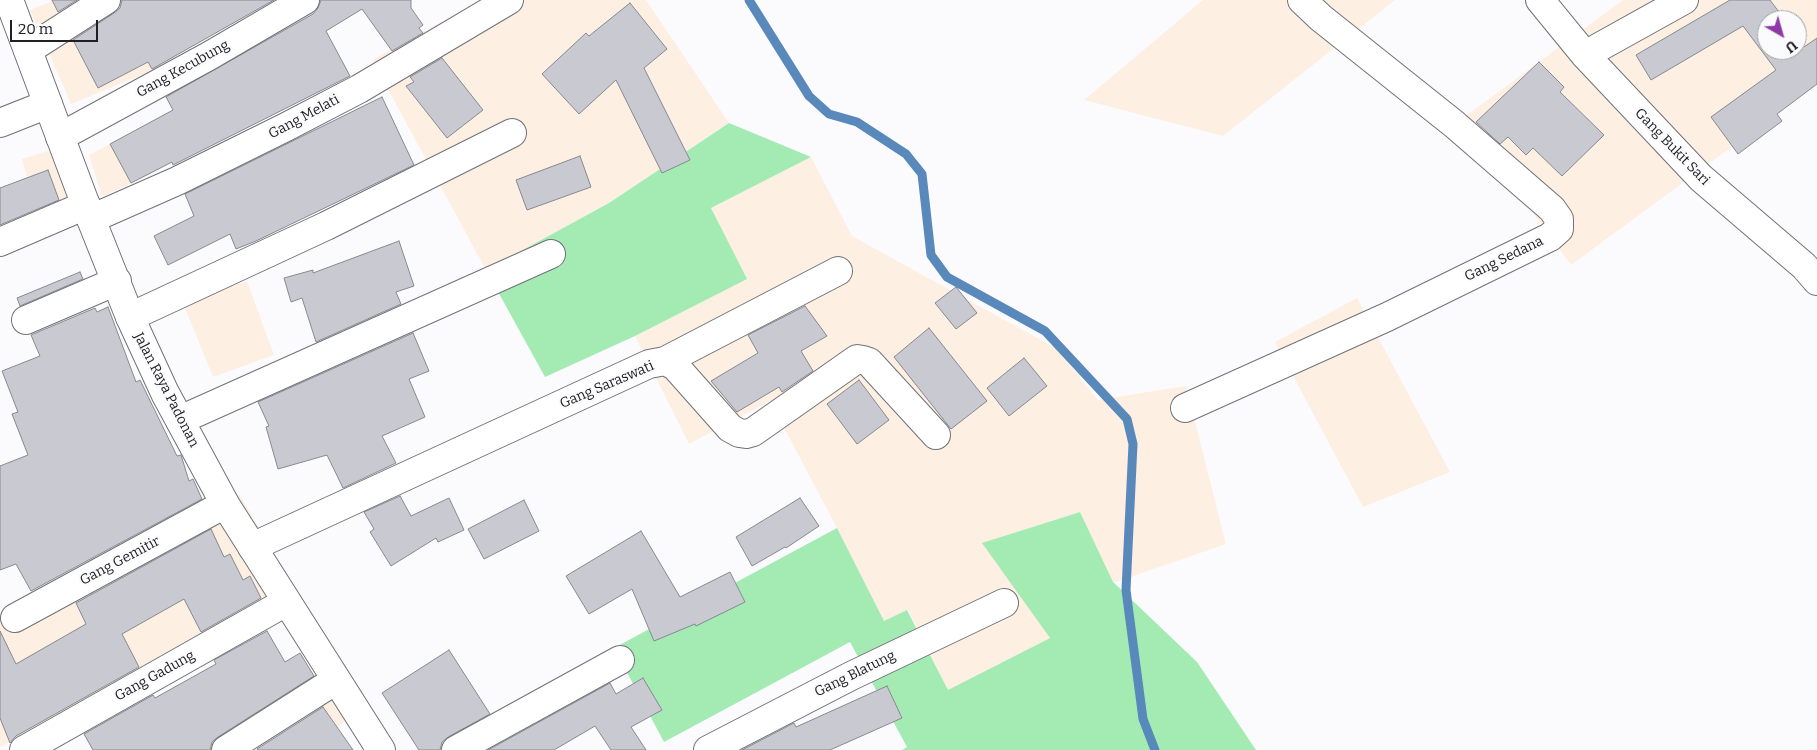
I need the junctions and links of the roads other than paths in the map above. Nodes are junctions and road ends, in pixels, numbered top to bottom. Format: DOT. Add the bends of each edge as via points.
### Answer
graph roads {
  1 [pos="9,0"];
  2 [pos="106,0"];
  3 [pos="305,0"];
  4 [pos="509,0"];
  5 [pos="1302,0"];
  6 [pos="1540,0"];
  7 [pos="1684,0"];
  8 [pos="28,50"];
  9 [pos="1585,55"];
  10 [pos="48,104"];
  11 [pos="0,123"];
  12 [pos="512,133"];
  13 [pos="60,137"];
  14 [pos="89,212"];
  15 [pos="0,242"];
  16 [pos="551,254"];
  17 [pos="838,271"];
  18 [pos="1817,280"];
  19 [pos="117,281"];
  20 [pos="130,317"];
  21 [pos="26,320"];
  22 [pos="665,361"];
  23 [pos="1185,408"];
  24 [pos="180,420"];
  25 [pos="936,435"];
  26 [pos="224,504"];
  27 [pos="252,547"];
  28 [pos="286,602"];
  29 [pos="1004,603"];
  30 [pos="15,618"];
  31 [pos="620,660"];
  32 [pos="336,680"];
  33 [pos="24,750"];
  34 [pos="226,750"];
  35 [pos="381,750"];
  36 [pos="456,750"];
  37 [pos="708,750"];
  1 -- 8 [label="street, Jalan Raya Padonan"];
  2 -- 8 [label="street"];
  3 -- 13 [label="street, Gang Kecubung"];
  4 -- 14 [label="street, Gang Melati" via="286,128 177,181"];
  5 -- 23 [label="street, Gang Sedana" via="1552,209 1559,219 1559,229 1550,237 1387,317"];
  6 -- 9 [label="street, Gang Bukit Sari"];
  7 -- 9 [label="street"];
  8 -- 10 [label="street, Jalan Raya Padonan"];
  9 -- 18 [label="street, Gang Bukit Sari" via="1701,178"];
  10 -- 11 [label="street"];
  10 -- 13 [label="street, Jalan Raya Padonan"];
  12 -- 20 [label="street" via="326,226"];
  13 -- 14 [label="street, Jalan Raya Padonan"];
  14 -- 15 [label="street, Gang Melati"];
  14 -- 19 [label="street, Jalan Raya Padonan"];
  16 -- 24 [label="street"];
  17 -- 22 [label="street"];
  19 -- 20 [label="street, Jalan Raya Padonan"];
  19 -- 21 [label="street"];
  20 -- 24 [label="street, Jalan Raya Padonan" via="150,364"];
  22 -- 25 [label="street, Gang Saraswati" via="676,366 730,428 746,434 857,359 862,360 869,362"];
  22 -- 27 [label="street, Gang Saraswati" via="648,364"];
  24 -- 26 [label="street, Jalan Raya Padonan"];
  26 -- 27 [label="street, Jalan Raya Padonan"];
  26 -- 30 [label="street, Gang Gemitir"];
  27 -- 28 [label="street, Jalan Raya Padonan"];
  28 -- 32 [label="street, Jalan Raya Padonan"];
  28 -- 33 [label="street, Gang Gadung"];
  29 -- 37 [label="street, Gang Blatung" via="851,676"];
  31 -- 36 [label="street"];
  32 -- 34 [label="street"];
  32 -- 35 [label="street, Jalan Raya Padonan"];
}
